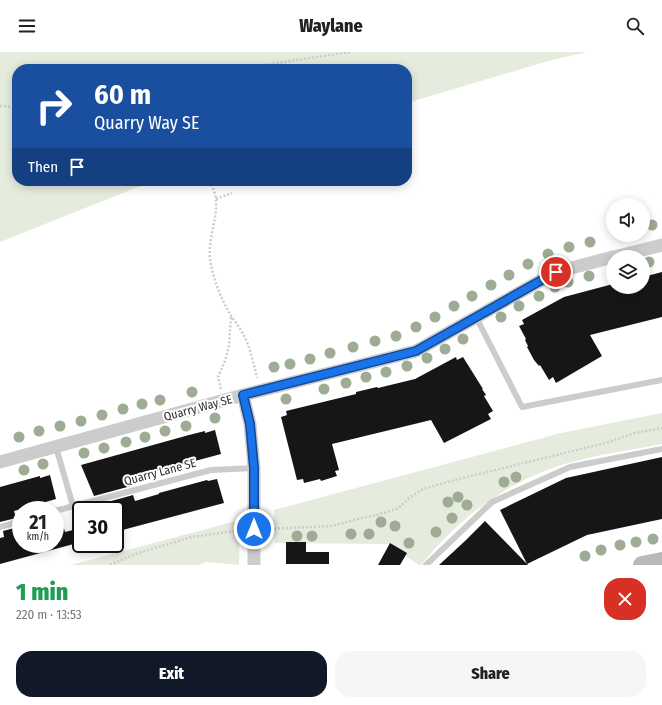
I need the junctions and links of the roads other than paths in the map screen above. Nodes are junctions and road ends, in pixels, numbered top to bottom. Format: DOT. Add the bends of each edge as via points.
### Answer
graph roads {
  1 [pos="662,245"];
  2 [pos="642,250"];
  3 [pos="606,259"];
  4 [pos="476,317"];
  5 [pos="662,380"];
  6 [pos="243,395"];
  7 [pos="56,447"];
  8 [pos="662,449"];
  9 [pos="0,462"];
  10 [pos="254,468"];
  11 [pos="92,501"];
  12 [pos="72,503"];
  13 [pos="12,524"];
  14 [pos="0,527"];
  15 [pos="662,561"];
  16 [pos="254,565"];
  17 [pos="426,565"];
  18 [pos="642,565"];
  1 -- 2 [label="street, Quarry Way SE"];
  3 -- 4 [label="street, Quarry Way SE" via="556,272"];
  4 -- 5 [label="lane" via="522,407"];
  4 -- 6 [label="street, Quarry Way SE" via="416,351"];
  6 -- 7 [label="street, Quarry Way SE"];
  6 -- 10 [label="street" via="250,424"];
  7 -- 9 [label="street, Quarry Way SE"];
  7 -- 12 [label="lane"];
  8 -- 17 [label="lane" via="570,467 492,502"];
  10 -- 11 [label="lane, Quarry Lane SE" via="211,470"];
  10 -- 16 [label="street"];
  13 -- 14 [label="lane"];
  15 -- 18 [label="street"];
}
